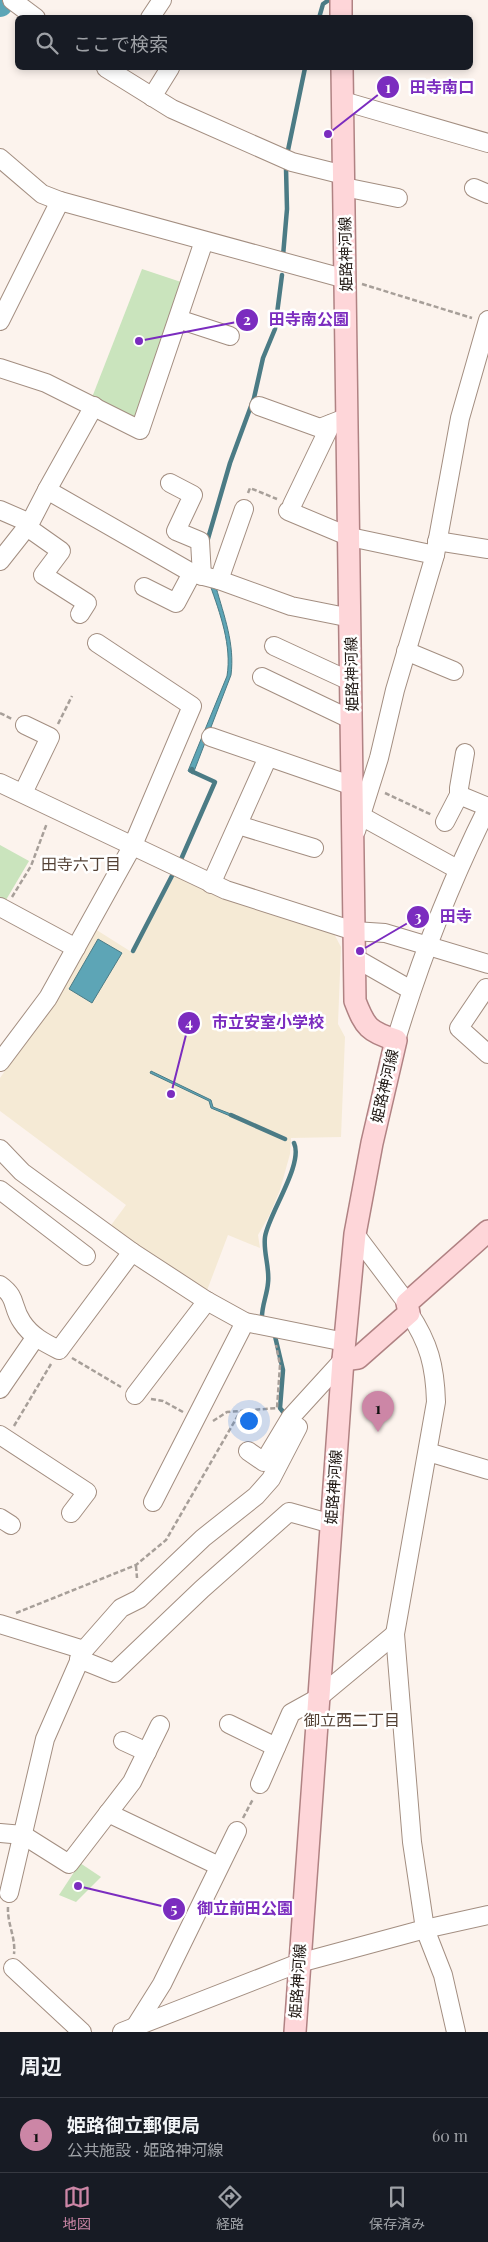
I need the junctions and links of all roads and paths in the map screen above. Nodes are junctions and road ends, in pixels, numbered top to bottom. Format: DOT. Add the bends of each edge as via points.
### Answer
graph roads {
  1 [pos="12,0"];
  2 [pos="341,0"];
  3 [pos="160,1"];
  4 [pos="32,15"];
  5 [pos="152,15"];
  6 [pos="341,15"];
  7 [pos="114,70"];
  8 [pos="169,70"];
  9 [pos="342,70"];
  10 [pos="152,97"];
  11 [pos="343,101"];
  12 [pos="488,143"];
  13 [pos="3,166"];
  14 [pos="344,180"];
  15 [pos="398,198"];
  16 [pos="60,201"];
  17 [pos="204,242"];
  18 [pos="346,279"];
  19 [pos="178,319"];
  20 [pos="0,321"];
  21 [pos="487,326"];
  22 [pos="230,336"];
  23 [pos="0,368"];
  24 [pos="94,406"];
  25 [pos="259,406"];
  26 [pos="339,421"];
  27 [pos="170,483"];
  28 [pos="47,490"];
  29 [pos="290,508"];
  30 [pos="244,509"];
  31 [pos="0,510"];
  32 [pos="29,525"];
  33 [pos="350,537"];
  34 [pos="436,548"];
  35 [pos="488,549"];
  36 [pos="0,561"];
  37 [pos="204,576"];
  38 [pos="144,586"];
  39 [pos="80,614"];
  40 [pos="351,618"];
  41 [pos="97,644"];
  42 [pos="274,646"];
  43 [pos="406,651"];
  44 [pos="454,671"];
  45 [pos="262,677"];
  46 [pos="352,682"];
  47 [pos="72,696"];
  48 [pos="352,720"];
  49 [pos="24,725"];
  50 [pos="211,737"];
  51 [pos="50,738"];
  52 [pos="465,753"];
  53 [pos="268,757"];
  54 [pos="0,783"];
  55 [pos="362,786"];
  56 [pos="23,793"];
  57 [pos="459,796"];
  58 [pos="53,807"];
  59 [pos="488,807"];
  60 [pos="361,816"];
  61 [pos="445,822"];
  62 [pos="238,825"];
  63 [pos="354,836"];
  64 [pos="133,846"];
  65 [pos="314,848"];
  66 [pos="457,869"];
  67 [pos="211,884"];
  68 [pos="2,908"];
  69 [pos="354,931"];
  70 [pos="426,946"];
  71 [pos="76,948"];
  72 [pos="355,958"];
  73 [pos="488,964"];
  74 [pos="486,988"];
  75 [pos="411,990"];
  76 [pos="396,1040"];
  77 [pos="488,1054"];
  78 [pos="0,1062"];
  79 [pos="0,1149"];
  80 [pos="0,1190"];
  81 [pos="488,1231"];
  82 [pos="355,1234"];
  83 [pos="132,1252"];
  84 [pos="86,1256"];
  85 [pos="0,1286"];
  86 [pos="207,1301"];
  87 [pos="408,1308"];
  88 [pos="246,1322"];
  89 [pos="270,1327"];
  90 [pos="35,1338"];
  91 [pos="59,1350"];
  92 [pos="344,1351"];
  93 [pos="0,1389"];
  94 [pos="135,1395"];
  95 [pos="240,1412"];
  96 [pos="196,1419"];
  97 [pos="298,1427"];
  98 [pos="3,1437"];
  99 [pos="248,1451"];
  100 [pos="428,1452"];
  101 [pos="488,1470"];
  102 [pos="153,1502"];
  103 [pos="71,1513"];
  104 [pos="332,1524"];
  105 [pos="5,1620"];
  106 [pos="394,1634"];
  107 [pos="82,1654"];
  108 [pos="318,1698"];
  109 [pos="229,1724"];
  110 [pos="160,1725"];
  111 [pos="123,1741"];
  112 [pos="276,1747"];
  113 [pos="147,1752"];
  114 [pos="260,1784"];
  115 [pos="108,1813"];
  116 [pos="237,1831"];
  117 [pos="0,1833"];
  118 [pos="23,1835"];
  119 [pos="219,1866"];
  120 [pos="9,1893"];
  121 [pos="488,1915"];
  122 [pos="425,1929"];
  123 [pos="299,1963"];
  124 [pos="13,1968"];
  125 [pos="128,2029"];
  126 [pos="82,2032"];
  127 [pos="294,2032"];
  128 [pos="456,2032"];
  1 -- 4 [label="street"];
  2 -- 6 [label="main road"];
  3 -- 5 [label="street"];
  7 -- 10 [label="street"];
  8 -- 10 [label="street"];
  9 -- 11 [label="main road, 姫路神河線"];
  10 -- 14 [label="street" via="288,160"];
  11 -- 12 [label="street"];
  11 -- 14 [label="main road, 姫路神河線"];
  13 -- 16 [label="street" via="42,194"];
  14 -- 15 [label="street"];
  14 -- 18 [label="main road, 姫路神河線"];
  16 -- 17 [label="street"];
  16 -- 20 [label="street"];
  17 -- 18 [label="street"];
  17 -- 19 [label="street"];
  18 -- 21 [label="path"];
  18 -- 26 [label="main road, 姫路神河線"];
  19 -- 22 [label="street"];
  19 -- 24 [label="street" via="140,430"];
  21 -- 34 [label="street" via="460,418"];
  23 -- 24 [label="street" via="46,383"];
  24 -- 28 [label="street"];
  25 -- 26 [label="street" via="320,428"];
  26 -- 29 [label="street"];
  26 -- 33 [label="main road, 姫路神河線"];
  27 -- 37 [label="street" via="193,494 176,531 200,541"];
  28 -- 32 [label="street"];
  28 -- 37 [label="street"];
  29 -- 30 [label="path" via="250,488"];
  29 -- 33 [label="street"];
  30 -- 37 [label="street"];
  31 -- 32 [label="street"];
  32 -- 36 [label="street"];
  32 -- 39 [label="street" via="61,551 43,576 87,604"];
  33 -- 34 [label="street"];
  33 -- 40 [label="main road, 姫路神河線"];
  34 -- 35 [label="street"];
  34 -- 43 [label="street"];
  37 -- 38 [label="street" via="176,603"];
  37 -- 40 [label="street" via="291,606"];
  40 -- 46 [label="main road, 姫路神河線"];
  41 -- 64 [label="street" via="192,706"];
  42 -- 46 [label="street"];
  43 -- 44 [label="street"];
  43 -- 55 [label="street"];
  45 -- 48 [label="street"];
  46 -- 48 [label="main road, 姫路神河線"];
  47 -- 51 [label="path"];
  48 -- 55 [label="main road, 姫路神河線"];
  49 -- 51 [label="street"];
  50 -- 53 [label="street"];
  51 -- 56 [label="street"];
  52 -- 57 [label="street"];
  53 -- 55 [label="street"];
  53 -- 62 [label="street"];
  54 -- 56 [label="street"];
  55 -- 60 [label="street"];
  55 -- 61 [label="path"];
  55 -- 63 [label="main road, 姫路神河線"];
  56 -- 58 [label="street"];
  57 -- 59 [label="street"];
  57 -- 61 [label="street"];
  58 -- 64 [label="street"];
  58 -- 68 [label="path" via="30,866"];
  59 -- 66 [label="street"];
  60 -- 63 [label="street"];
  60 -- 66 [label="street"];
  62 -- 65 [label="street"];
  62 -- 67 [label="street"];
  63 -- 69 [label="main road, 姫路神河線"];
  64 -- 67 [label="street"];
  64 -- 71 [label="street"];
  66 -- 70 [label="street"];
  67 -- 69 [label="street"];
  68 -- 71 [label="street"];
  69 -- 70 [label="street" via="385,933"];
  69 -- 72 [label="main road, 姫路神河線"];
  70 -- 73 [label="street"];
  70 -- 75 [label="street"];
  71 -- 78 [label="street" via="48,998"];
  72 -- 75 [label="street"];
  72 -- 76 [label="main road, 姫路神河線" via="355,1001 359,1012 376,1034"];
  74 -- 77 [label="street" via="458,1028"];
  75 -- 76 [label="street"];
  76 -- 82 [label="main road, 姫路神河線"];
  79 -- 83 [label="street" via="22,1172"];
  80 -- 84 [label="street" via="43,1233"];
  81 -- 87 [label="main road"];
  82 -- 87 [label="street"];
  82 -- 92 [label="main road, 姫路神河線"];
  83 -- 86 [label="street"];
  83 -- 91 [label="street"];
  85 -- 90 [label="street" via="10,1292 21,1322"];
  86 -- 88 [label="street"];
  86 -- 94 [label="street"];
  87 -- 92 [label="main road" via="358,1358"];
  87 -- 100 [label="street" via="429,1350 436,1375 436,1402"];
  88 -- 89 [label="street"];
  88 -- 96 [label="street"];
  89 -- 92 [label="street"];
  89 -- 95 [label="path" via="280,1365 277,1408"];
  90 -- 91 [label="street"];
  90 -- 93 [label="street"];
  91 -- 94 [label="path"];
  91 -- 98 [label="path"];
  92 -- 99 [label="street" via="291,1417 264,1462"];
  92 -- 104 [label="main road, 姫路神河線"];
  94 -- 96 [label="path" via="163,1402"];
  95 -- 96 [label="path" via="227,1412 211,1422"];
  95 -- 105 [label="path" via="166,1540 136,1565"];
  96 -- 102 [label="street"];
  97 -- 107 [label="street" via="272,1479 256,1496 203,1538 139,1599 121,1608"];
  98 -- 103 [label="street" via="87,1492"];
  100 -- 101 [label="street"];
  100 -- 106 [label="street"];
  104 -- 107 [label="street" via="289,1512 114,1673"];
  104 -- 108 [label="main road, 姫路神河線"];
  105 -- 107 [label="street"];
  106 -- 108 [label="street"];
  106 -- 122 [label="street" via="412,1842"];
  107 -- 118 [label="street" via="45,1739"];
  108 -- 112 [label="street" via="291,1713"];
  108 -- 123 [label="main road, 姫路神河線"];
  109 -- 112 [label="street"];
  110 -- 113 [label="street"];
  111 -- 113 [label="street"];
  112 -- 114 [label="street"];
  113 -- 115 [label="street" via="132,1782"];
  114 -- 116 [label="path"];
  115 -- 118 [label="street" via="69,1864"];
  115 -- 119 [label="street"];
  116 -- 119 [label="street"];
  117 -- 118 [label="street"];
  118 -- 120 [label="street"];
  119 -- 125 [label="street" via="162,1984"];
  120 -- 124 [label="path" via="8,1916 15,1946"];
  121 -- 122 [label="street"];
  122 -- 123 [label="street"];
  122 -- 128 [label="street" via="443,1975"];
  123 -- 125 [label="street"];
  123 -- 127 [label="main road, 姫路神河線"];
  124 -- 126 [label="street"];
}
